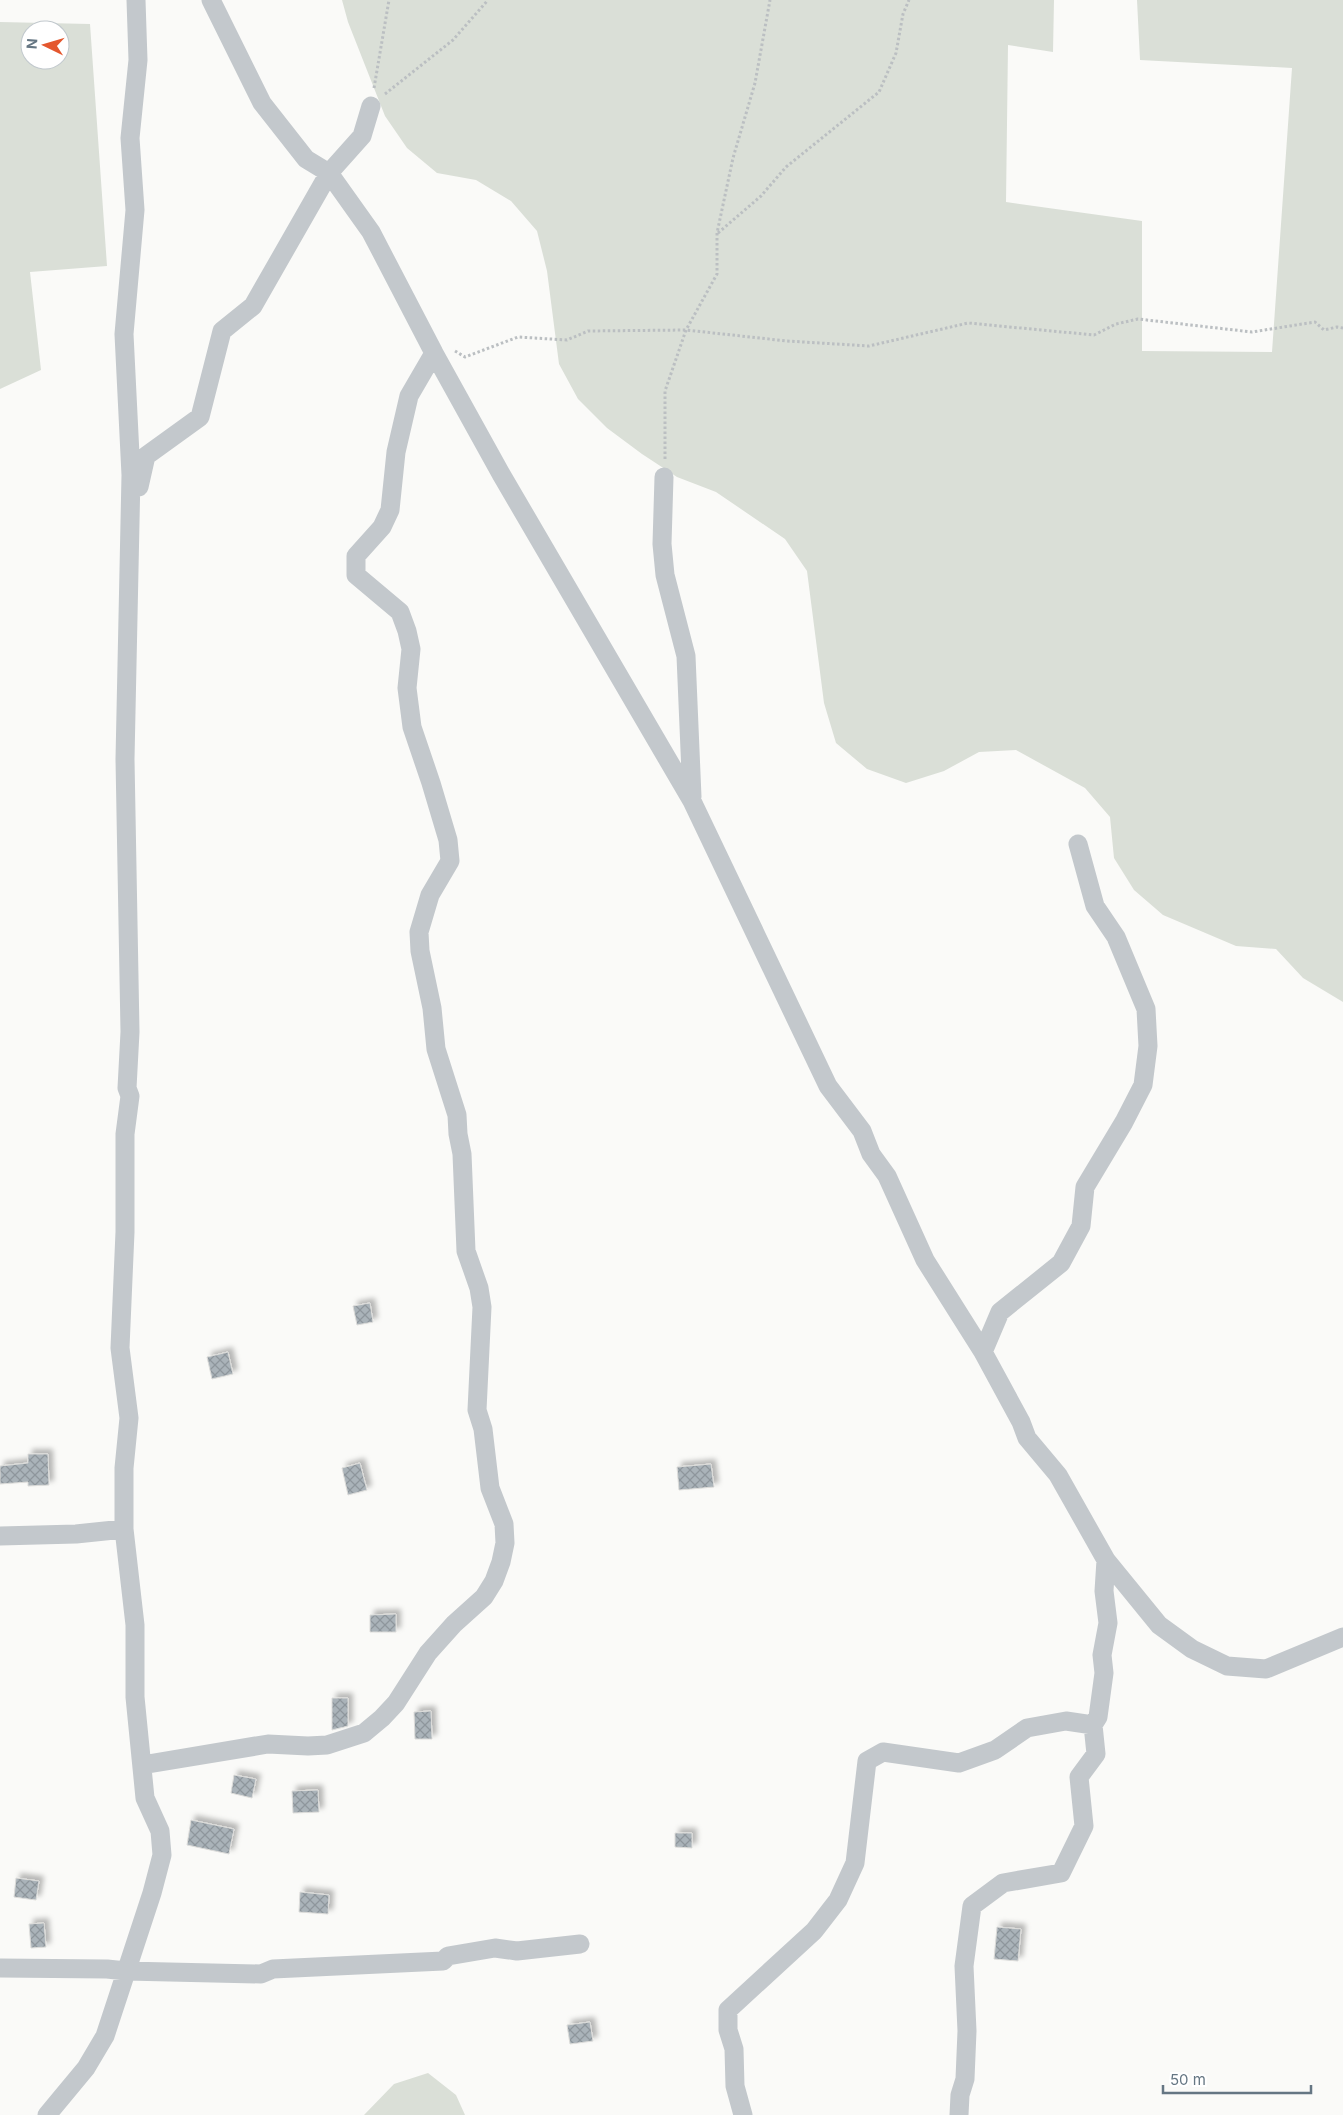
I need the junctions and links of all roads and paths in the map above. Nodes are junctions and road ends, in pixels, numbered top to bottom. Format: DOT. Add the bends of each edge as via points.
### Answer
graph roads {
  1 [pos="136,0"];
  2 [pos="211,0"];
  3 [pos="389,0"];
  4 [pos="488,0"];
  5 [pos="770,0"];
  6 [pos="909,0"];
  7 [pos="371,106"];
  8 [pos="329,173"];
  9 [pos="717,233"];
  10 [pos="1343,328"];
  11 [pos="686,330"];
  12 [pos="434,353"];
  13 [pos="664,477"];
  14 [pos="131,495"];
  15 [pos="692,801"];
  16 [pos="1078,844"];
  17 [pos="983,1352"];
  18 [pos="124,1529"];
  19 [pos="0,1536"];
  20 [pos="1106,1560"];
  21 [pos="1343,1637"];
  22 [pos="1093,1725"];
  23 [pos="142,1765"];
  24 [pos="580,1944"];
  25 [pos="0,1968"];
  26 [pos="126,1971"];
  27 [pos="47,2115"];
  28 [pos="743,2115"];
  29 [pos="959,2115"];
  1 -- 14 [label="street" via="138,60 130,138 135,210 124,334"];
  2 -- 8 [label="street" via="262,103 306,159"];
  3 -- 7 [label="path"];
  4 -- 7 [label="path" via="453,40"];
  5 -- 9 [label="path" via="755,83 733,158"];
  6 -- 9 [label="path" via="896,52 879,92 786,167 761,196"];
  7 -- 8 [label="street" via="362,136"];
  8 -- 12 [label="street" via="371,232"];
  8 -- 14 [label="street" via="253,306 222,331 200,417 146,456 138,489"];
  9 -- 11 [label="path" via="717,274"];
  10 -- 11 [label="path" via="1324,330 1315,322 1252,332 1138,319 1116,324 1094,335 968,323 870,346"];
  11 -- 12 [label="path" via="588,331 567,340 518,336 465,357 455,351"];
  11 -- 13 [label="path" via="665,391"];
  12 -- 15 [label="street"];
  12 -- 23 [label="street" via="409,396 396,452 390,510 382,527 356,556 356,575 400,612 407,631 411,650 407,688 412,727 448,840 450,861 430,895 419,932 420,951 432,1008 436,1049 457,1114 466,1251 482,1307 477,1410 483,1429 490,1488 504,1524 505,1544 494,1581 484,1597 434,1646 396,1703 364,1733 327,1745 268,1744"];
  13 -- 15 [label="street" via="662,544 664,567 686,656"];
  14 -- 18 [label="street" via="125,759 130,1032 127,1088 130,1096 125,1134 120,1348 130,1418 124,1468"];
  15 -- 17 [label="street" via="828,1086 862,1131 871,1154 887,1176 925,1260"];
  16 -- 17 [label="street" via="1095,906 1116,937 1146,1009 1148,1046 1143,1085 1085,1187 1082,1226 1061,1263 1000,1312"];
  17 -- 20 [label="street" via="1027,1438 1058,1475"];
  18 -- 19 [label="street"];
  18 -- 23 [label="street" via="135,1625 135,1698"];
  20 -- 21 [label="street" via="1159,1625 1192,1649 1227,1666 1266,1669"];
  20 -- 22 [label="street" via="1104,1591 1108,1623 1102,1655 1104,1673 1098,1717"];
  22 -- 28 [label="street" via="1066,1721 1027,1728 995,1750 959,1763 883,1752 867,1761 855,1863 838,1900 814,1931 728,2010 735,2086"];
  22 -- 29 [label="street" via="1096,1754 1079,1777 1084,1826 1061,1873 1003,1883 972,1906 964,1966 967,2031"];
  23 -- 26 [label="street" via="145,1798 160,1832 162,1855"];
  24 -- 26 [label="street" via="516,1951 494,1948 448,1956 443,1961 273,1969 261,1974"];
  25 -- 26 [label="street"];
  26 -- 27 [label="street" via="105,2036 86,2068"];
}
